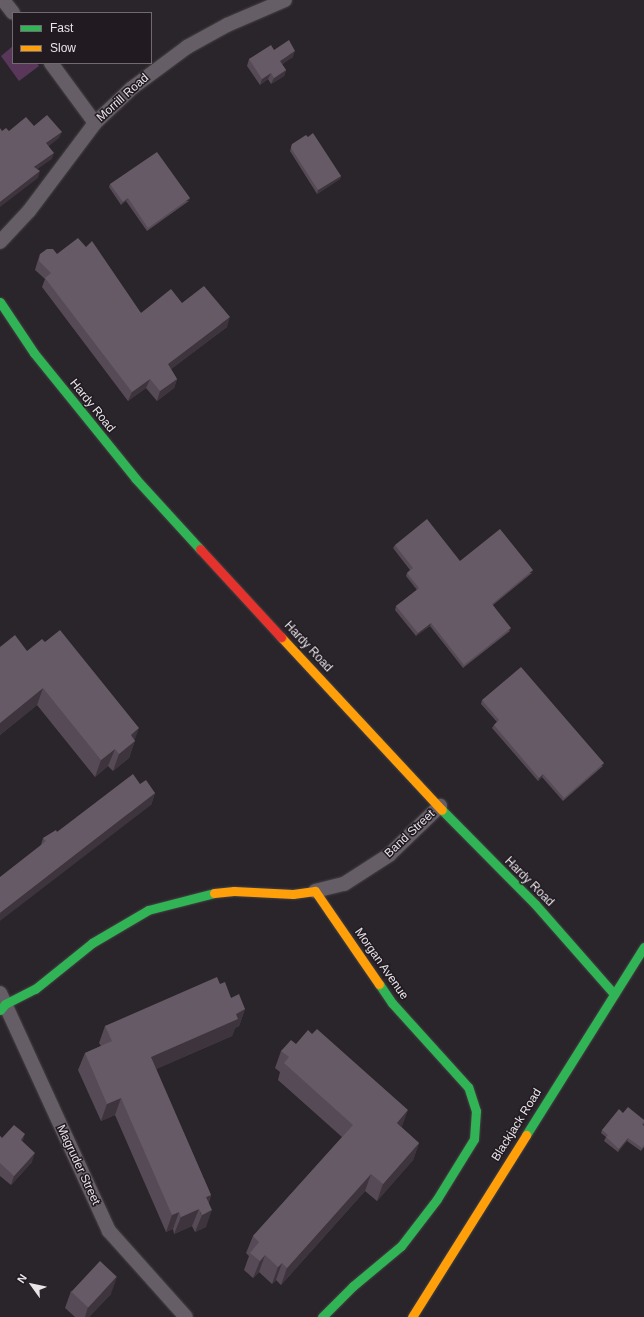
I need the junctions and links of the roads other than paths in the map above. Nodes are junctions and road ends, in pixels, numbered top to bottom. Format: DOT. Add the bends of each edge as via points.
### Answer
graph roads {
  1 [pos="4,0"];
  2 [pos="285,0"];
  3 [pos="12,12"];
  4 [pos="52,64"];
  5 [pos="95,123"];
  6 [pos="0,242"];
  7 [pos="0,302"];
  8 [pos="440,806"];
  9 [pos="315,891"];
  10 [pos="644,947"];
  11 [pos="614,994"];
  12 [pos="2,1003"];
  13 [pos="186,1317"];
  14 [pos="322,1317"];
  15 [pos="412,1317"];
  1 -- 3 [label="street"];
  2 -- 5 [label="street, Morrill Road" via="226,25 173,55 132,88"];
  4 -- 5 [label="street"];
  5 -- 6 [label="street, Morrill Road" via="29,211"];
  7 -- 8 [label="street, Hardy Road" via="34,353 136,479"];
  8 -- 9 [label="street, Band Street" via="388,855 344,884"];
  8 -- 11 [label="street, Hardy Road" via="535,904"];
  9 -- 12 [label="street" via="293,894 234,891 201,895 148,910 104,934 35,989"];
  9 -- 14 [label="street, Morgan Avenue" via="392,1003 468,1087 476,1111 474,1139 437,1199 401,1246 353,1286"];
  10 -- 11 [label="street, Blackjack Road"];
  11 -- 15 [label="street, Blackjack Road"];
  12 -- 13 [label="street, Magruder Street" via="109,1231"];
}
